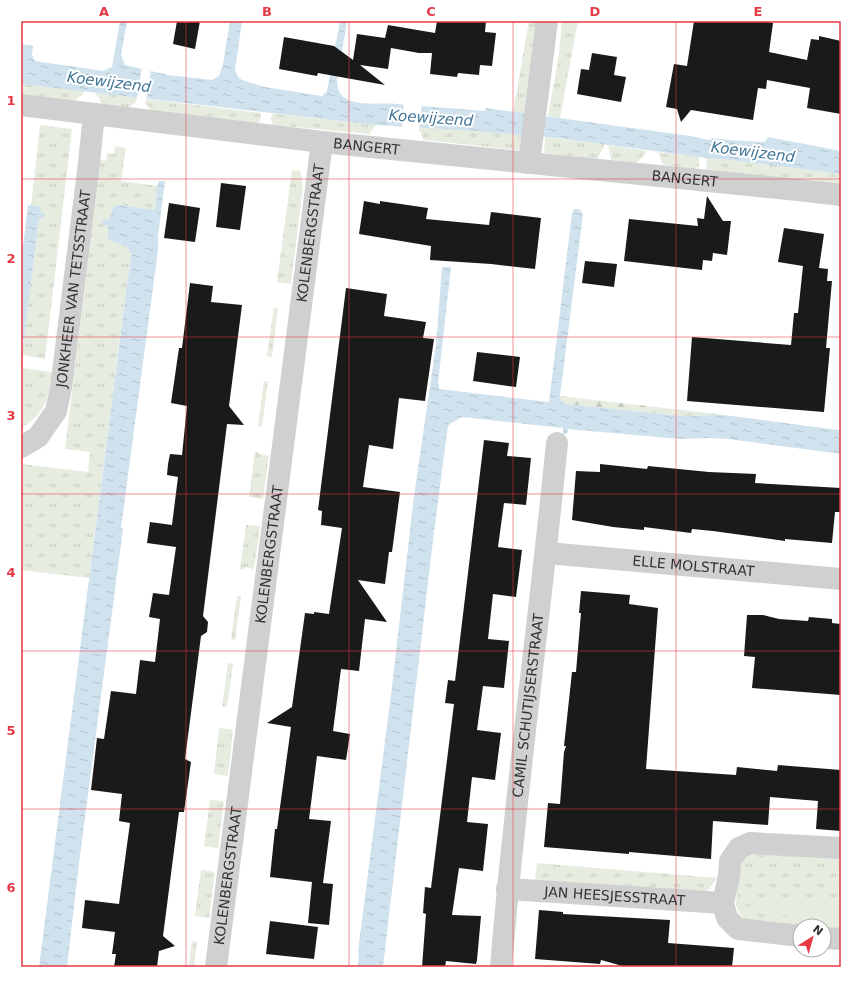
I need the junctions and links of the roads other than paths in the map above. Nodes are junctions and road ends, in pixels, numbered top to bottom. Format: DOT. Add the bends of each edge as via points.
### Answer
graph roads {
  1 [pos="547,21"];
  2 [pos="21,105"];
  3 [pos="94,114"];
  4 [pos="322,142"];
  5 [pos="531,152"];
  6 [pos="841,195"];
  7 [pos="557,443"];
  8 [pos="21,447"];
  9 [pos="547,553"];
  10 [pos="841,579"];
  11 [pos="841,848"];
  12 [pos="507,889"];
  13 [pos="723,904"];
  14 [pos="792,935"];
  15 [pos="216,967"];
  16 [pos="501,967"];
  1 -- 5 [label="street"];
  2 -- 3 [label="street"];
  3 -- 4 [label="street"];
  3 -- 8 [label="street, JONKHEER VAN TETSSTRAAT" via="60,394 56,411 38,437"];
  4 -- 5 [label="street, BANGERT"];
  4 -- 15 [label="street, KOLENBERGSTRAAT"];
  5 -- 6 [label="street, BANGERT"];
  7 -- 9 [label="street, CAMIL SCHUTIJSERSTRAAT"];
  9 -- 10 [label="street, ELLE MOLSTRAAT"];
  9 -- 12 [label="street, CAMIL SCHUTIJSERSTRAAT"];
  11 -- 13 [label="street" via="750,843 739,848 730,860"];
  12 -- 13 [label="street, JAN HEESJESSTRAAT"];
  12 -- 16 [label="street, CAMIL SCHUTIJSERSTRAAT"];
  13 -- 14 [label="street" via="727,918 738,929"];
}
